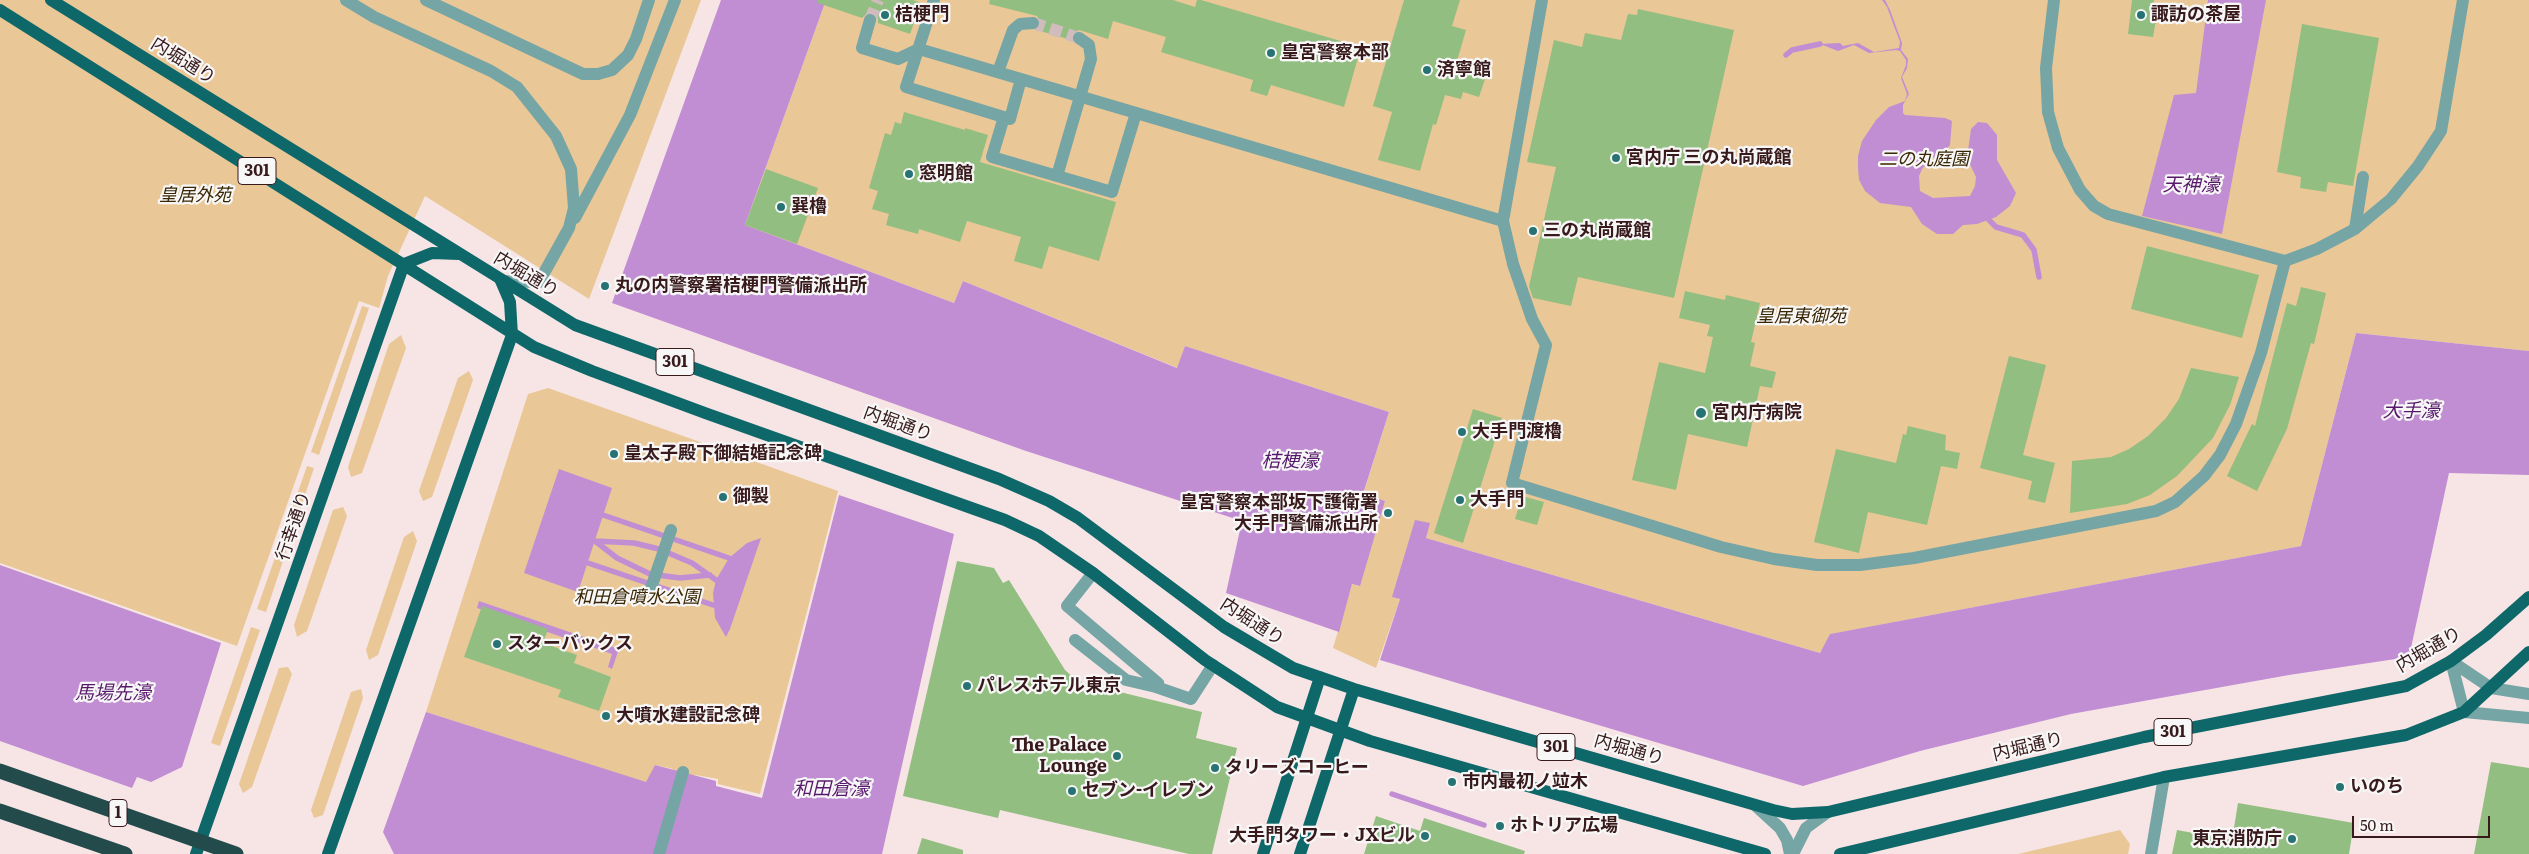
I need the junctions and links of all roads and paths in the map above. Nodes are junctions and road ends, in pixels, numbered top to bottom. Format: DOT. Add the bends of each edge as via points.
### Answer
graph roads {
  1 [pos="51,0"];
  2 [pos="346,0"];
  3 [pos="426,0"];
  4 [pos="650,0"];
  5 [pos="675,0"];
  6 [pos="934,0"];
  7 [pos="1542,0"];
  8 [pos="2054,0"];
  9 [pos="2463,0"];
  10 [pos="0,10"];
  11 [pos="870,20"];
  12 [pos="1033,23"];
  13 [pos="1079,38"];
  14 [pos="919,49"];
  15 [pos="998,72"];
  16 [pos="1021,79"];
  17 [pos="1080,96"];
  18 [pos="1136,113"];
  19 [pos="1004,117"];
  20 [pos="1057,176"];
  21 [pos="2363,177"];
  22 [pos="1503,221"];
  23 [pos="570,228"];
  24 [pos="2355,229"];
  25 [pos="460,254"];
  26 [pos="2285,261"];
  27 [pos="404,264"];
  28 [pos="502,281"];
  29 [pos="512,335"];
  30 [pos="671,530"];
  31 [pos="1093,573"];
  32 [pos="655,577"];
  33 [pos="2529,597"];
  34 [pos="1075,640"];
  35 [pos="2529,652"];
  36 [pos="2451,661"];
  37 [pos="1213,665"];
  38 [pos="1320,677"];
  39 [pos="1156,687"];
  40 [pos="2491,688"];
  41 [pos="1354,689"];
  42 [pos="2529,694"];
  43 [pos="2464,712"];
  44 [pos="2529,718"];
  45 [pos="1307,720"];
  46 [pos="1341,730"];
  47 [pos="0,771"];
  48 [pos="683,772"];
  49 [pos="2164,777"];
  50 [pos="1756,806"];
  51 [pos="0,811"];
  52 [pos="1828,812"];
  53 [pos="198,848"];
  54 [pos="1747,851"];
  55 [pos="125,854"];
  56 [pos="236,854"];
  57 [pos="328,854"];
  58 [pos="660,854"];
  59 [pos="1263,854"];
  60 [pos="1300,854"];
  61 [pos="1765,854"];
  62 [pos="1792,854"];
  63 [pos="1840,854"];
  64 [pos="2152,854"];
  1 -- 25 [label="main road, 内堀通り / 301"];
  2 -- 23 [label="street" via="374,18 491,71 517,87 556,136 571,170 574,208"];
  3 -- 4 [label="street" via="583,74 598,74 612,70 628,55"];
  5 -- 23 [label="street" via="630,115"];
  6 -- 14 [label="street"];
  7 -- 22 [label="street"];
  8 -- 26 [label="street" via="2046,68 2048,112 2058,148 2078,187 2094,206 2108,214"];
  9 -- 24 [label="street" via="2441,131 2391,199"];
  10 -- 27 [label="main road, 301"];
  11 -- 14 [label="street" via="862,48 898,59"];
  12 -- 15 [label="street" via="1020,24 1013,30"];
  13 -- 17 [label="street" via="1086,41 1092,55"];
  14 -- 15 [label="street"];
  14 -- 19 [label="street" via="906,87"];
  15 -- 16 [label="street"];
  16 -- 17 [label="street"];
  16 -- 19 [label="street" via="1010,119"];
  17 -- 18 [label="street"];
  17 -- 20 [label="street"];
  18 -- 20 [label="street" via="1112,192"];
  18 -- 22 [label="street"];
  19 -- 20 [label="street" via="992,156"];
  21 -- 24 [label="street"];
  22 -- 26 [label="street" via="1513,264 1529,310 1546,345 1512,483 1721,546 1816,565 1860,565 1914,558 2156,511 2175,502 2204,476 2220,456 2236,424 2259,360"];
  23 -- 28 [label="street" via="539,282"];
  24 -- 26 [label="street"];
  25 -- 27 [label="main road" via="432,253"];
  25 -- 28 [label="main road, 内堀通り / 301"];
  27 -- 29 [label="main road, 301"];
  27 -- 53 [label="main road, 行幸通り"];
  28 -- 29 [label="main road" via="510,302"];
  28 -- 38 [label="main road, 内堀通り / 301" via="588,331 999,479 1048,501 1078,518 1224,627 1292,668"];
  29 -- 31 [label="main road, 301" via="592,371 1005,520 1039,536"];
  29 -- 57 [label="main road"];
  30 -- 32 [label="street"];
  31 -- 37 [label="main road, 301"];
  31 -- 39 [label="street" via="1067,606 1158,683"];
  33 -- 36 [label="main road, 内堀通り / 301" via="2486,636"];
  34 -- 39 [label="street" via="1126,680"];
  35 -- 40 [label="main road, 301"];
  36 -- 40 [label="street"];
  36 -- 43 [label="street"];
  36 -- 52 [label="main road, 内堀通り / 301" via="2406,686 2144,737"];
  37 -- 39 [label="street" via="1191,699"];
  37 -- 45 [label="main road, 301" via="1278,707"];
  38 -- 41 [label="main road, 内堀通り / 301"];
  38 -- 45 [label="main road"];
  40 -- 42 [label="street"];
  40 -- 43 [label="main road, 301"];
  41 -- 46 [label="main road"];
  41 -- 50 [label="main road, 内堀通り / 301"];
  43 -- 44 [label="street"];
  43 -- 49 [label="main road, 301" via="2406,735"];
  45 -- 46 [label="main road, 301"];
  45 -- 59 [label="main road"];
  46 -- 54 [label="main road, 301"];
  46 -- 60 [label="main road"];
  47 -- 53 [label="highway, 1"];
  48 -- 58 [label="street"];
  49 -- 63 [label="main road, 301"];
  49 -- 64 [label="street"];
  50 -- 52 [label="main road, 内堀通り / 301" via="1792,814"];
  50 -- 62 [label="street" via="1780,828"];
  51 -- 55 [label="highway, 1"];
  52 -- 62 [label="street" via="1806,828"];
  53 -- 56 [label="highway, 1"];
  54 -- 61 [label="main road, 301"];
}
